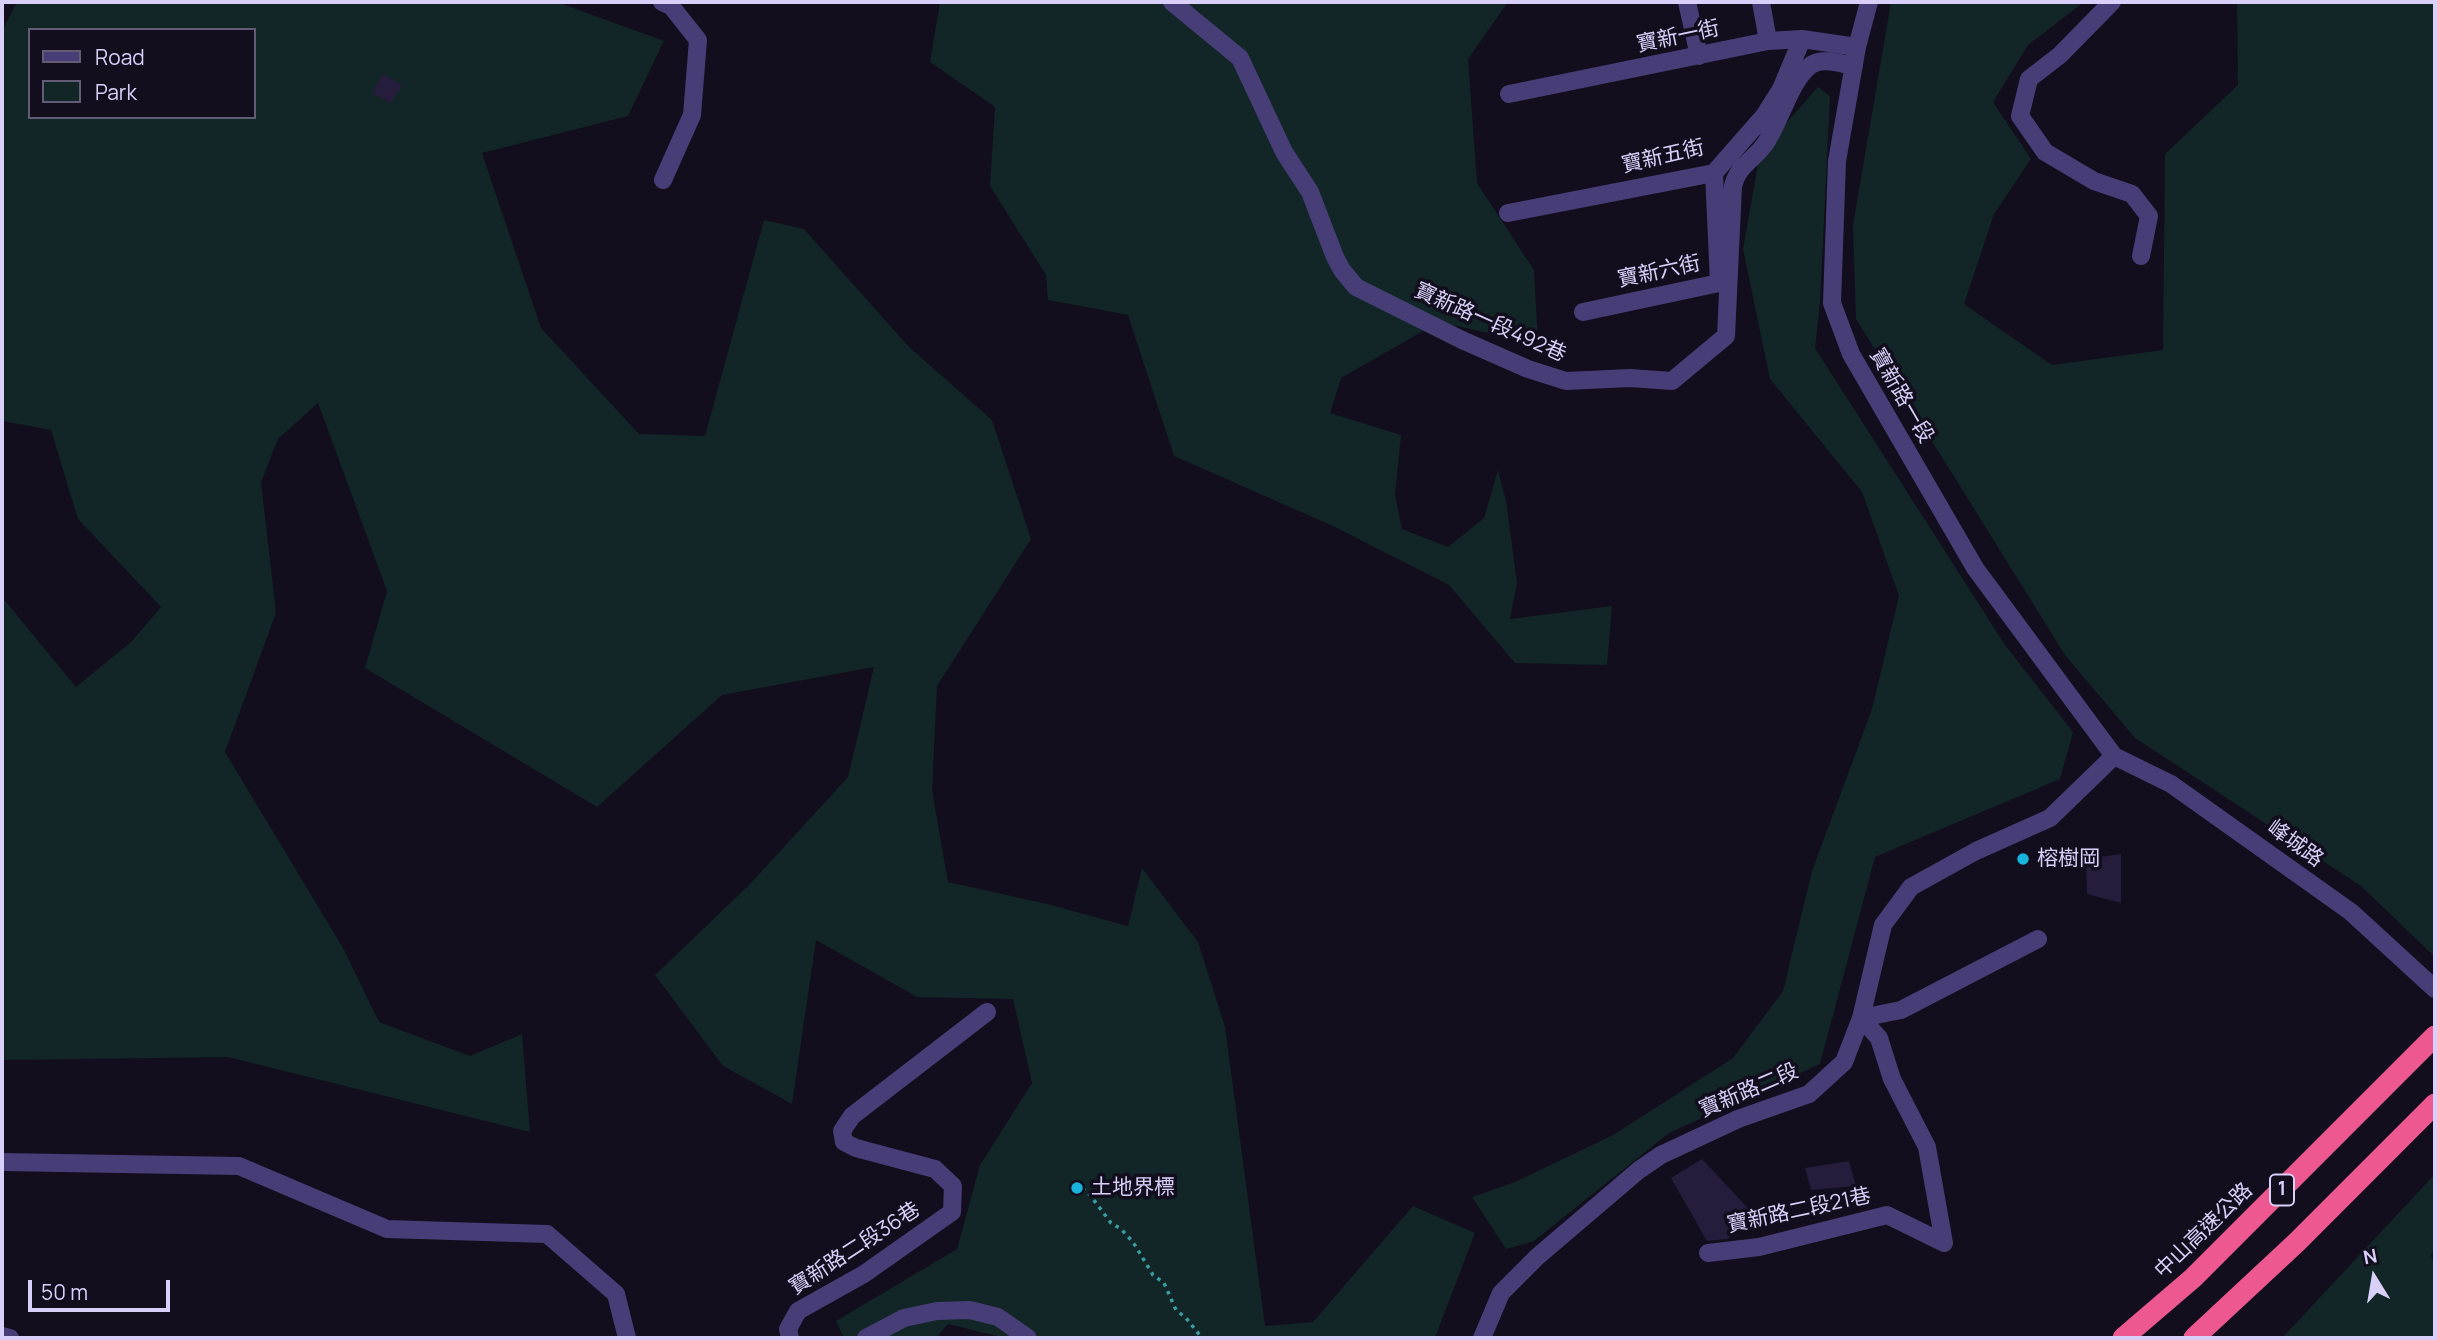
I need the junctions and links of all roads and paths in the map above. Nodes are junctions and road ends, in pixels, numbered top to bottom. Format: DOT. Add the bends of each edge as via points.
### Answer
graph roads {
  1 [pos="662,2"];
  2 [pos="1171,2"];
  3 [pos="1688,2"];
  4 [pos="1761,2"];
  5 [pos="1869,2"];
  6 [pos="2112,2"];
  7 [pos="1802,38"];
  8 [pos="1768,41"];
  9 [pos="1857,47"];
  10 [pos="1699,56"];
  11 [pos="1854,66"];
  12 [pos="1509,94"];
  13 [pos="1714,173"];
  14 [pos="663,180"];
  15 [pos="1508,213"];
  16 [pos="2141,256"];
  17 [pos="1583,312"];
  18 [pos="2114,757"];
  19 [pos="2038,939"];
  20 [pos="2435,989"];
  21 [pos="987,1012"];
  22 [pos="1861,1017"];
  23 [pos="2435,1037"];
  24 [pos="2435,1104"];
  25 [pos="2,1162"];
  26 [pos="1076,1182"];
  27 [pos="1708,1253"];
  28 [pos="2,1336"];
  29 [pos="10,1338"];
  30 [pos="626,1338"];
  31 [pos="790,1338"];
  32 [pos="866,1338"];
  33 [pos="1028,1338"];
  34 [pos="1202,1338"];
  35 [pos="1248,1338"];
  36 [pos="1262,1338"];
  37 [pos="1482,1338"];
  38 [pos="2123,1338"];
  39 [pos="2194,1338"];
  1 -- 14 [label="street" via="671,5 698,40 692,115"];
  2 -- 11 [label="street, 寶新路一段492巷" via="1240,58 1284,152 1310,192 1335,257 1356,287 1462,340 1566,381 1630,377 1672,381 1726,336 1736,175 1765,145 1795,85 1812,64 1825,61"];
  3 -- 10 [label="street"];
  4 -- 8 [label="street"];
  5 -- 9 [label="street, 寶新路一段"];
  6 -- 16 [label="street" via="2029,79 2020,116 2045,152 2094,181 2132,194 2149,216"];
  7 -- 8 [label="street, 寶新一街"];
  7 -- 9 [label="street, 寶新一街"];
  7 -- 13 [label="street, 寶新五街" via="1764,116"];
  8 -- 10 [label="street, 寶新一街"];
  9 -- 11 [label="street, 寶新路一段"];
  10 -- 12 [label="street, 寶新一街"];
  11 -- 18 [label="street, 寶新路一段" via="1837,161 1832,303 1851,354 1975,568"];
  13 -- 15 [label="street, 寶新五街"];
  13 -- 17 [label="street, 寶新六街" via="1719,283"];
  18 -- 20 [label="street, 峰城路" via="2171,785 2351,912"];
  18 -- 22 [label="street, 寶新路二段" via="2050,818 1911,887 1883,925"];
  19 -- 22 [label="street" via="1902,1010"];
  21 -- 31 [label="street, 寶新路二段36巷" via="852,1116 842,1131 844,1142 856,1148 934,1169 953,1186 952,1212 864,1274 797,1311 788,1329"];
  22 -- 27 [label="street, 寶新路二段21巷" via="1880,1038 1892,1079 1927,1147 1944,1242 1887,1215 1759,1247"];
  22 -- 37 [label="street, 寶新路二段" via="1844,1062 1809,1094 1738,1119 1639,1170 1501,1293"];
  23 -- 38 [label="highway, 中山高速公路 / 1" via="2193,1278"];
  24 -- 39 [label="highway, 1"];
  25 -- 30 [label="street" via="239,1166 387,1229 548,1234 616,1294"];
  26 -- 34 [label="path" via="1133,1242 1153,1275 1164,1283 1175,1310"];
  28 -- 29 [label="street"];
  32 -- 33 [label="street" via="904,1318 970,1311 998,1317"];
  35 -- 36 [label="path"];
}
